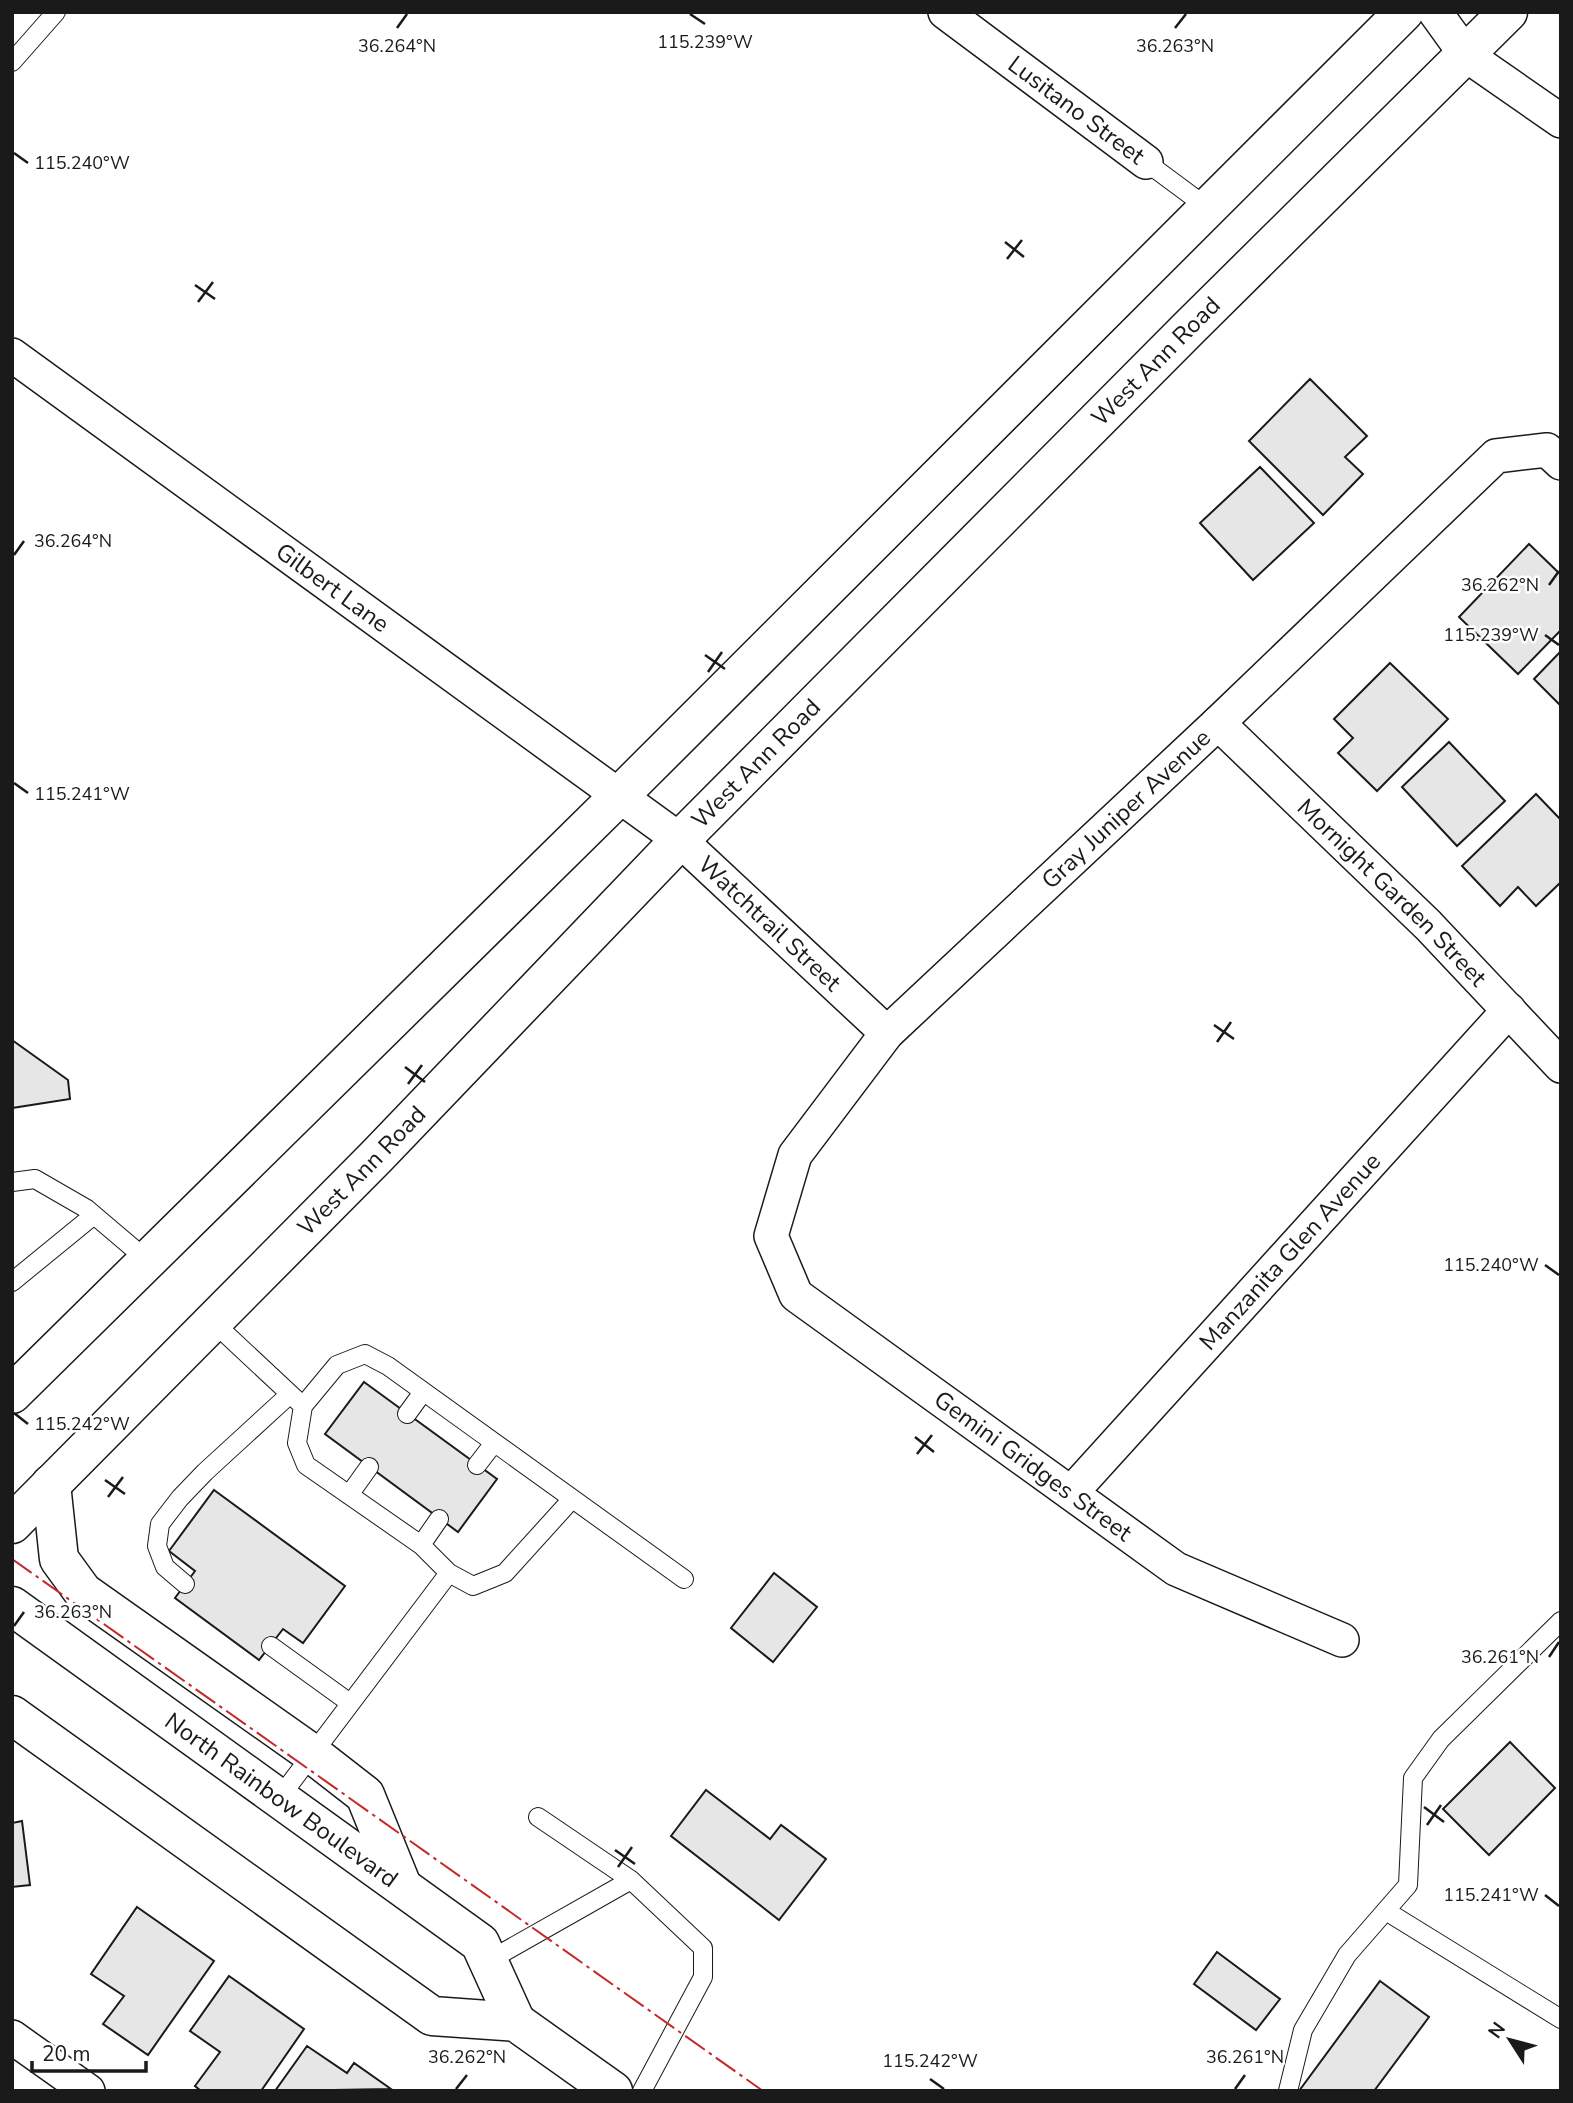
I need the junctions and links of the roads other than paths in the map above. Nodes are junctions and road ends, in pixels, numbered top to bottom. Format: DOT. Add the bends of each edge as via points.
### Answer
graph roads {
  1 [pos="56,12"];
  2 [pos="945,12"];
  3 [pos="1404,12"];
  4 [pos="1435,12"];
  5 [pos="1508,12"];
  6 [pos="1466,55"];
  7 [pos="12,62"];
  8 [pos="1561,121"];
  9 [pos="1146,162"];
  10 [pos="1208,208"];
  11 [pos="12,355"];
  12 [pos="1554,456"];
  13 [pos="1219,723"];
  14 [pos="619,796"];
  15 [pos="666,829"];
  16 [pos="1509,1010"];
  17 [pos="887,1033"];
  18 [pos="1561,1066"];
  19 [pos="12,1182"];
  20 [pos="94,1215"];
  21 [pos="771,1236"];
  22 [pos="147,1260"];
  23 [pos="12,1282"];
  24 [pos="212,1321"];
  25 [pos="423,1392"];
  26 [pos="12,1394"];
  27 [pos="296,1401"];
  28 [pos="408,1414"];
  29 [pos="494,1443"];
  30 [pos="478,1465"];
  31 [pos="369,1467"];
  32 [pos="51,1484"];
  33 [pos="1071,1493"];
  34 [pos="349,1495"];
  35 [pos="572,1499"];
  36 [pos="439,1519"];
  37 [pos="12,1524"];
  38 [pos="421,1545"];
  39 [pos="449,1573"];
  40 [pos="684,1579"];
  41 [pos="185,1584"];
  42 [pos="12,1606"];
  43 [pos="1561,1621"];
  44 [pos="1342,1640"];
  45 [pos="271,1646"];
  46 [pos="350,1703"];
  47 [pos="12,1715"];
  48 [pos="311,1753"];
  49 [pos="280,1797"];
  50 [pos="538,1817"];
  51 [pos="631,1880"];
  52 [pos="402,1886"];
  53 [pos="1386,1911"];
  54 [pos="488,1961"];
  55 [pos="1561,2020"];
  56 [pos="516,2022"];
  57 [pos="12,2037"];
  58 [pos="88,2091"];
  59 [pos="613,2091"];
  60 [pos="642,2091"];
  61 [pos="1289,2091"];
  1 -- 7 [label="lane"];
  2 -- 9 [label="street, Lusitano Street"];
  3 -- 10 [label="main road"];
  4 -- 6 [label="street"];
  5 -- 6 [label="main road, West Ann Road"];
  6 -- 8 [label="street"];
  6 -- 15 [label="main road, West Ann Road" via="1189,328"];
  9 -- 10 [label="lane, Lusitano Street"];
  10 -- 14 [label="main road"];
  11 -- 14 [label="street, Gilbert Lane"];
  12 -- 13 [label="street, Gray Juniper Avenue" via="1496,456"];
  13 -- 16 [label="street, Mornight Garden Street"];
  13 -- 17 [label="street, Gray Juniper Avenue"];
  14 -- 15 [label="street, Gilbert Lane"];
  14 -- 22 [label="main road"];
  15 -- 17 [label="street, Watchtrail Street"];
  15 -- 24 [label="main road, West Ann Road" via="377,1156"];
  16 -- 18 [label="street, Mornight Garden Street"];
  16 -- 33 [label="street, Manzanita Glen Avenue"];
  17 -- 21 [label="street, Gray Juniper Avenue" via="795,1155"];
  19 -- 20 [label="lane" via="35,1179"];
  20 -- 22 [label="lane"];
  20 -- 23 [label="lane"];
  21 -- 33 [label="street, Gemini Gridges Street" via="796,1295"];
  22 -- 26 [label="main road"];
  24 -- 27 [label="lane"];
  24 -- 32 [label="main road, West Ann Road"];
  25 -- 27 [label="lane" via="365,1354 337,1365"];
  25 -- 28 [label="lane"];
  25 -- 29 [label="lane"];
  27 -- 34 [label="lane" via="297,1443 306,1465"];
  27 -- 41 [label="lane" via="205,1472 160,1524 157,1546 165,1567"];
  29 -- 30 [label="lane"];
  29 -- 35 [label="lane"];
  31 -- 34 [label="lane"];
  32 -- 37 [label="main road, West Ann Road"];
  32 -- 48 [label="main road" via="59,1559 83,1592"];
  33 -- 44 [label="street, Gemini Gridges Street" via="1176,1569"];
  34 -- 38 [label="lane"];
  35 -- 39 [label="lane" via="505,1573 473,1586"];
  35 -- 40 [label="lane"];
  36 -- 38 [label="lane"];
  38 -- 39 [label="lane"];
  39 -- 46 [label="lane"];
  42 -- 49 [label="main road, North Rainbow Boulevard"];
  43 -- 53 [label="lane" via="1441,1739 1413,1779 1408,1885"];
  45 -- 46 [label="lane"];
  46 -- 48 [label="lane"];
  47 -- 56 [label="main road" via="432,2016"];
  48 -- 49 [label="lane"];
  48 -- 52 [label="main road" via="365,1794"];
  49 -- 52 [label="main road, North Rainbow Boulevard"];
  50 -- 51 [label="lane"];
  51 -- 54 [label="lane"];
  51 -- 60 [label="lane" via="703,1948 703,1977"];
  52 -- 54 [label="main road, North Rainbow Boulevard" via="480,1943"];
  53 -- 55 [label="lane"];
  53 -- 61 [label="lane" via="1347,1955 1303,2030"];
  54 -- 56 [label="main road, North Rainbow Boulevard"];
  56 -- 59 [label="main road, North Rainbow Boulevard"];
  57 -- 58 [label="street"];
}
